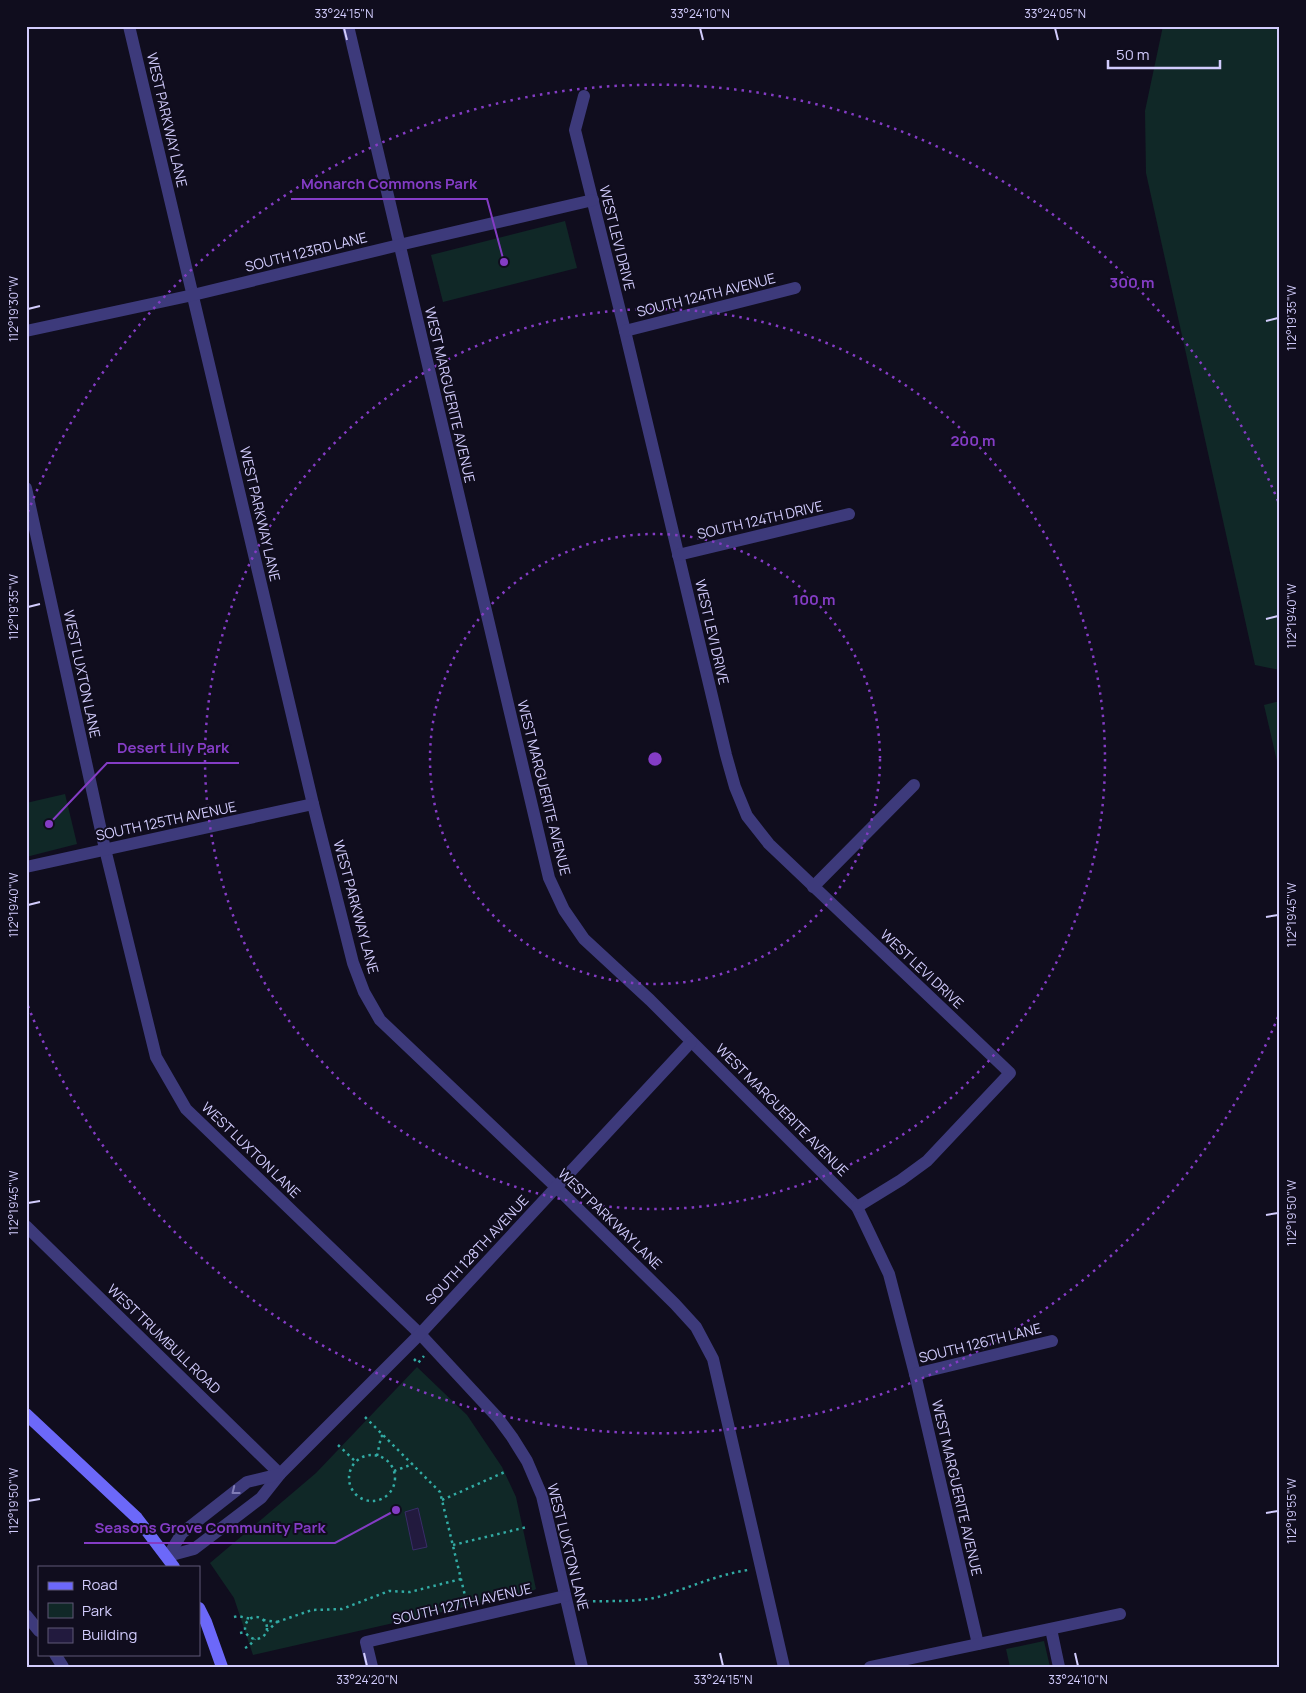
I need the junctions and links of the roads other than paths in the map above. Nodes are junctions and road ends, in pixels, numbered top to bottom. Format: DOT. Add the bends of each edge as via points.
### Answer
graph roads {
  1 [pos="129,26"];
  2 [pos="348,26"];
  3 [pos="584,96"];
  4 [pos="593,200"];
  5 [pos="399,244"];
  6 [pos="795,288"];
  7 [pos="193,295"];
  8 [pos="26,331"];
  9 [pos="625,331"];
  10 [pos="26,488"];
  11 [pos="849,514"];
  12 [pos="678,555"];
  13 [pos="914,785"];
  14 [pos="313,804"];
  15 [pos="105,849"];
  16 [pos="26,868"];
  17 [pos="813,887"];
  18 [pos="691,1042"];
  19 [pos="557,1188"];
  20 [pos="857,1207"];
  21 [pos="26,1226"];
  22 [pos="420,1334"];
  23 [pos="1052,1341"];
  24 [pos="915,1374"];
  25 [pos="26,1414"];
  26 [pos="280,1474"];
  27 [pos="171,1562"];
  28 [pos="565,1596"];
  29 [pos="200,1610"];
  30 [pos="1120,1614"];
  31 [pos="26,1615"];
  32 [pos="1051,1629"];
  33 [pos="38,1630"];
  34 [pos="978,1644"];
  35 [pos="56,1656"];
  36 [pos="63,1667"];
  37 [pos="222,1667"];
  38 [pos="372,1667"];
  39 [pos="582,1667"];
  40 [pos="784,1667"];
  41 [pos="870,1667"];
  42 [pos="1059,1667"];
  1 -- 7 [label="street, WEST PARKWAY LANE"];
  2 -- 5 [label="street, WEST MARGUERITE AVENUE"];
  3 -- 4 [label="street, WEST LEVI DRIVE" via="575,130"];
  4 -- 5 [label="street, SOUTH 123RD LANE"];
  4 -- 9 [label="street, WEST LEVI DRIVE"];
  5 -- 7 [label="street, SOUTH 123RD LANE"];
  5 -- 18 [label="street, WEST MARGUERITE AVENUE" via="549,878 564,910 584,938"];
  6 -- 9 [label="street, SOUTH 124TH AVENUE"];
  7 -- 8 [label="street, SOUTH 123RD LANE"];
  7 -- 14 [label="street, WEST PARKWAY LANE"];
  9 -- 12 [label="street, WEST LEVI DRIVE"];
  10 -- 15 [label="street, WEST LUXTON LANE"];
  11 -- 12 [label="street, SOUTH 124TH DRIVE"];
  12 -- 17 [label="street, WEST LEVI DRIVE" via="735,787 747,816 768,844"];
  13 -- 17 [label="street"];
  14 -- 15 [label="street, SOUTH 125TH AVENUE"];
  14 -- 19 [label="street, WEST PARKWAY LANE" via="354,962 364,992 380,1020"];
  15 -- 16 [label="street, SOUTH 125TH AVENUE"];
  15 -- 22 [label="street, WEST LUXTON LANE" via="156,1057 186,1109"];
  17 -- 20 [label="street, WEST LEVI DRIVE" via="1010,1073 928,1161"];
  18 -- 19 [label="street, SOUTH 128TH AVENUE"];
  18 -- 20 [label="street, WEST MARGUERITE AVENUE"];
  19 -- 22 [label="street, SOUTH 128TH AVENUE"];
  19 -- 40 [label="street, WEST PARKWAY LANE" via="696,1327 713,1359"];
  20 -- 24 [label="street, WEST MARGUERITE AVENUE" via="889,1274"];
  21 -- 26 [label="street, WEST TRUMBULL ROAD"];
  22 -- 26 [label="street, SOUTH 128TH AVENUE"];
  22 -- 28 [label="street, WEST LUXTON LANE" via="498,1418 527,1461 542,1496"];
  23 -- 24 [label="street, SOUTH 126TH LANE"];
  24 -- 34 [label="street, WEST MARGUERITE AVENUE"];
  25 -- 27 [label="street" via="137,1518"];
  26 -- 27 [label="street, SOUTH 128TH AVENUE" via="262,1498 194,1549"];
  26 -- 27 [label="street, one-way" via="247,1482 182,1533"];
  28 -- 38 [label="street, SOUTH 127TH AVENUE" via="366,1642"];
  28 -- 39 [label="street, WEST LUXTON LANE"];
  29 -- 37 [label="street"];
  30 -- 32 [label="street"];
  31 -- 33 [label="street"];
  32 -- 34 [label="street"];
  32 -- 42 [label="street"];
  34 -- 41 [label="street"];
  35 -- 36 [label="street"];
}
